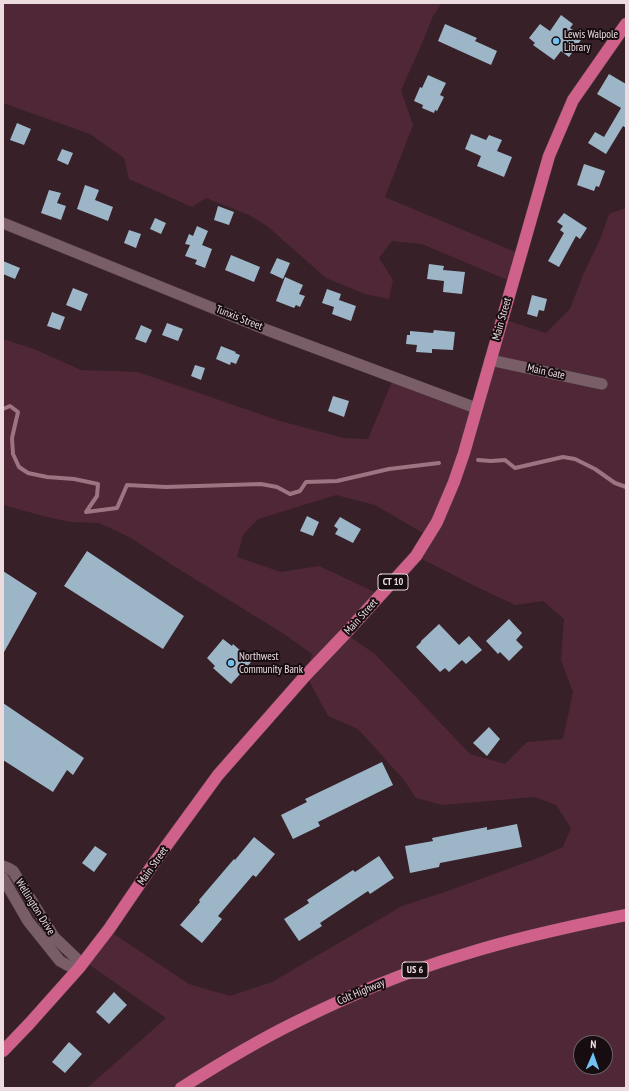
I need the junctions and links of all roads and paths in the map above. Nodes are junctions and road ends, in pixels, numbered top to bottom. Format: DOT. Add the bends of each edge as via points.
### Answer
graph roads {
  1 [pos="626,24"];
  2 [pos="3,223"];
  3 [pos="490,360"];
  4 [pos="602,384"];
  5 [pos="476,408"];
  6 [pos="3,866"];
  7 [pos="3,878"];
  8 [pos="626,914"];
  9 [pos="79,968"];
  10 [pos="3,1051"];
  11 [pos="218,1066"];
  12 [pos="181,1088"];
  13 [pos="189,1088"];
  1 -- 3 [label="highway, Main Street / CT 10" via="573,100 549,156"];
  2 -- 5 [label="street, Tunxis Street" via="267,330"];
  3 -- 4 [label="street, Main Gate"];
  3 -- 5 [label="highway, Main Street / CT 10"];
  5 -- 9 [label="highway, Main Street / CT 10" via="454,482 437,522 416,556 218,775"];
  6 -- 9 [label="street, Wellington Drive" via="13,871 54,937 76,958"];
  7 -- 9 [label="street, Wellington Drive" via="28,921 60,961"];
  8 -- 11 [label="highway, Colt Highway / US 6" via="506,942 419,969 296,1022"];
  9 -- 10 [label="highway, Main Street / CT 10"];
  11 -- 12 [label="highway, Colt Highway / US 6"];
  11 -- 13 [label="highway"];
}
